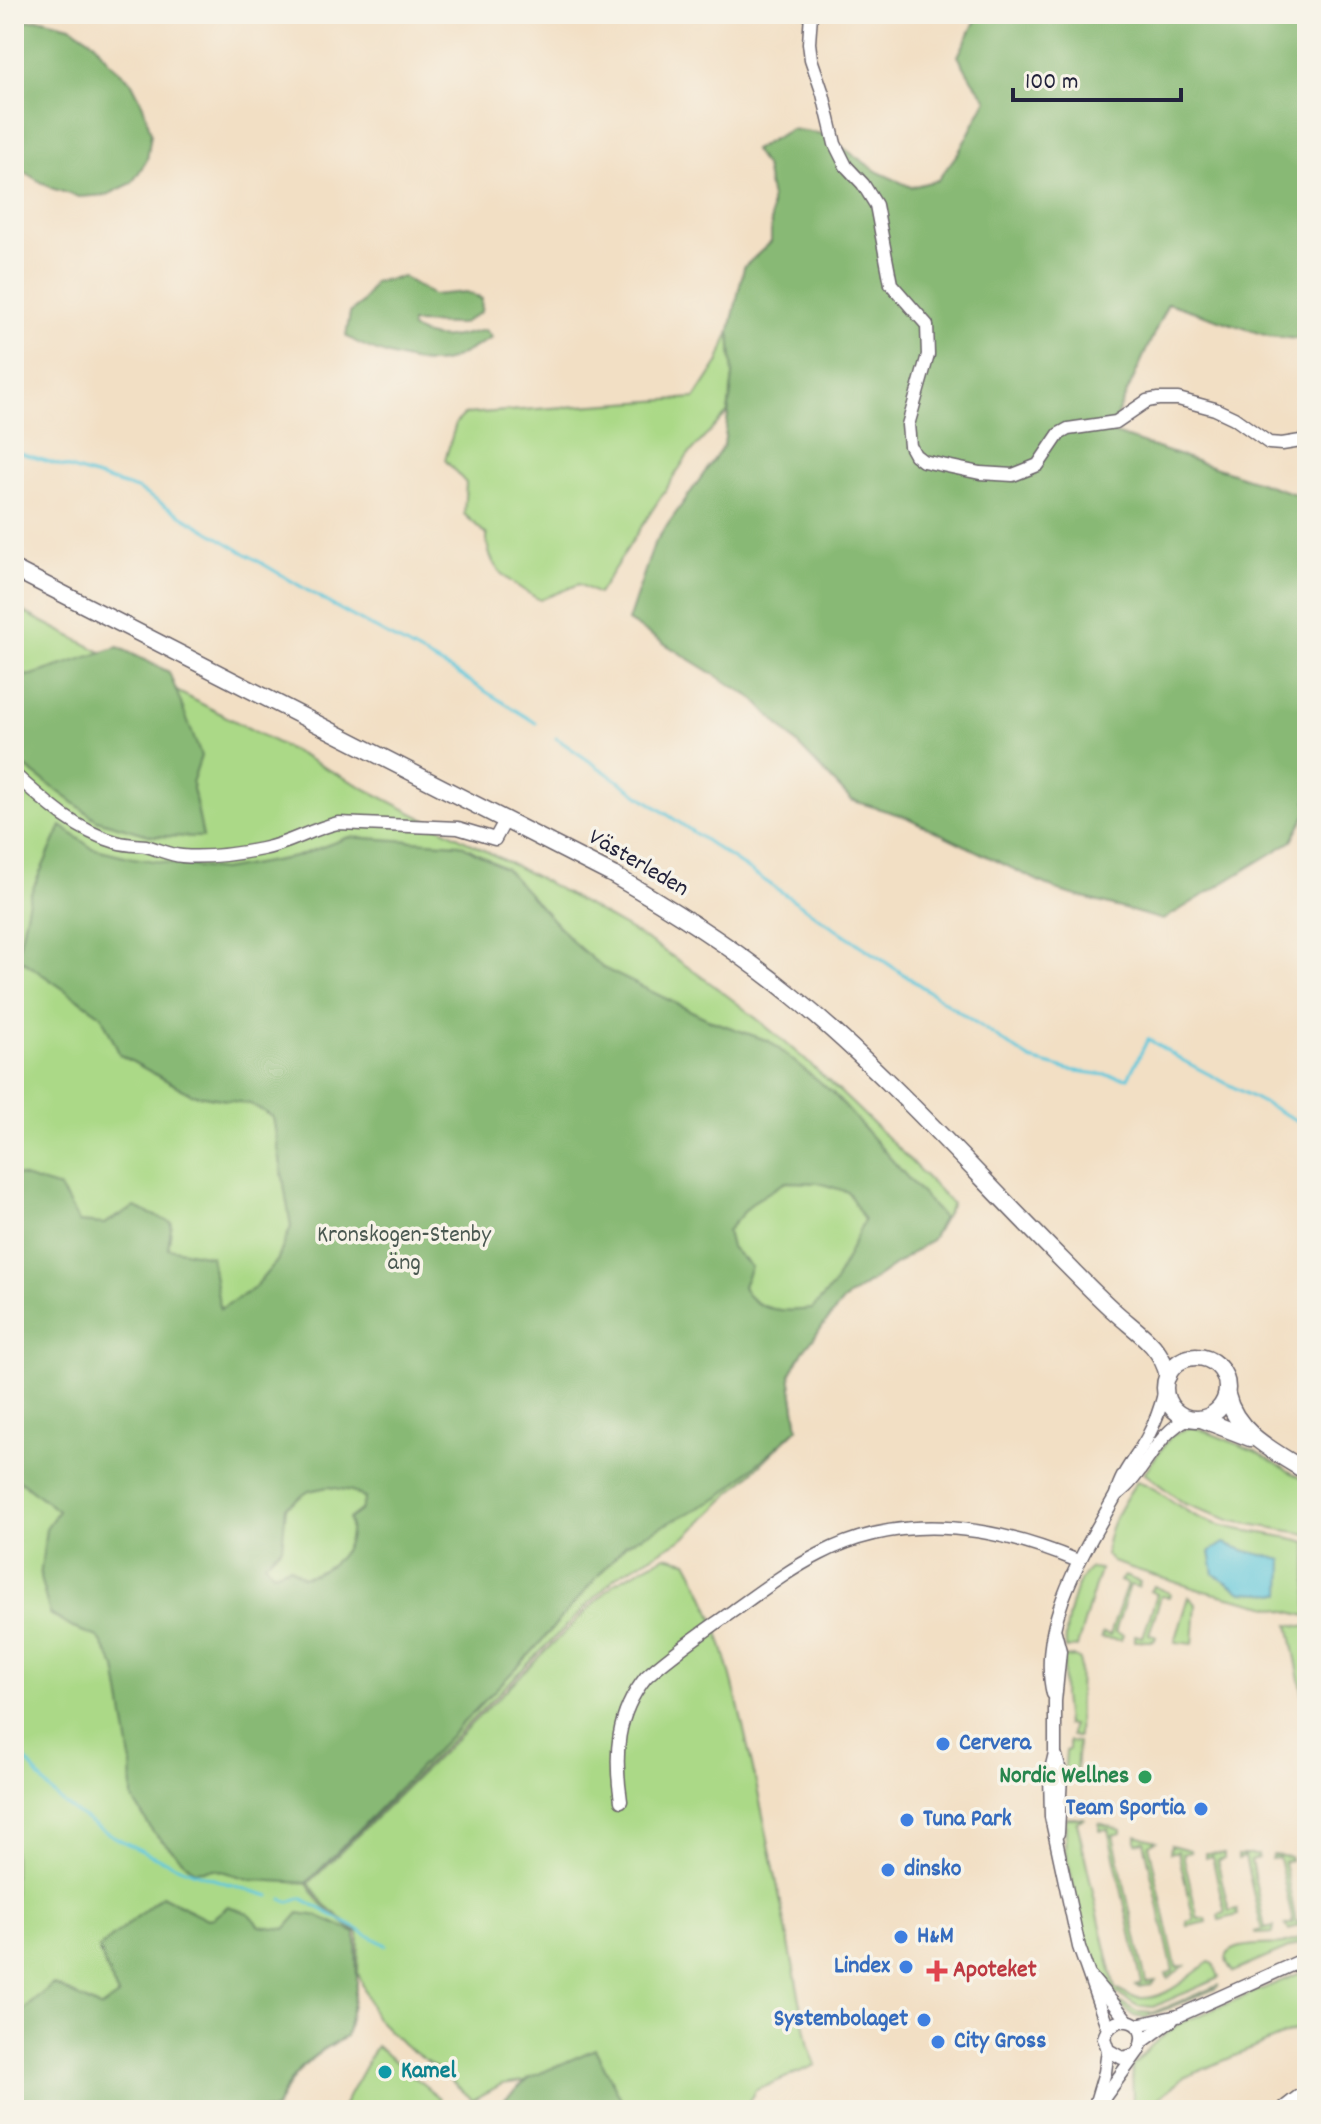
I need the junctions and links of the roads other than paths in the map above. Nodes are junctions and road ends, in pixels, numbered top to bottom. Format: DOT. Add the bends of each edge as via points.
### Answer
graph roads {
  1 [pos="811,14"];
  2 [pos="1307,440"];
  3 [pos="14,569"];
  4 [pos="14,774"];
  5 [pos="506,819"];
  6 [pos="1143,1335"];
  7 [pos="1193,1357"];
  8 [pos="1167,1383"];
  9 [pos="1227,1395"];
  10 [pos="1195,1418"];
  11 [pos="1263,1444"];
  12 [pos="1307,1472"];
  13 [pos="1116,1495"];
  14 [pos="1078,1561"];
  15 [pos="621,1801"];
  16 [pos="1307,1958"];
  17 [pos="1086,1971"];
  18 [pos="1178,2016"];
  19 [pos="1132,2023"];
  20 [pos="1108,2029"];
  21 [pos="1142,2042"];
  22 [pos="1108,2050"];
  23 [pos="1134,2055"];
  24 [pos="1299,2096"];
  25 [pos="1094,2110"];
  26 [pos="1281,2110"];
  1 -- 2 [label="street" via="811,59 835,144 876,205 891,284 927,325 928,355 908,425 915,455 980,473 1013,475 1038,465 1068,429 1116,422 1147,401 1160,399 1193,402 1225,413 1269,443"];
  3 -- 5 [label="main road, Västerleden"];
  4 -- 5 [label="street" via="96,835 183,856 261,850 338,823 458,828 495,839"];
  5 -- 6 [label="main road, Västerleden" via="657,900 794,997"];
  6 -- 7 [label="main road, Västerleden"];
  6 -- 8 [label="main road, Västerleden" via="1160,1355"];
  7 -- 8 [label="main road" via="1178,1363"];
  7 -- 9 [label="main road" via="1219,1367"];
  8 -- 10 [label="main road" via="1173,1408"];
  8 -- 13 [label="street" via="1159,1413"];
  9 -- 10 [label="main road" via="1219,1409"];
  9 -- 11 [label="main road" via="1233,1416"];
  10 -- 11 [label="main road"];
  10 -- 13 [label="street" via="1165,1435"];
  11 -- 12 [label="main road"];
  13 -- 14 [label="street"];
  14 -- 15 [label="street" via="993,1533 946,1527 879,1532 820,1554 646,1677 619,1729 616,1773"];
  14 -- 17 [label="street" via="1049,1652 1049,1676 1061,1775 1057,1840"];
  16 -- 18 [label="street"];
  17 -- 19 [label="street"];
  17 -- 20 [label="street"];
  18 -- 19 [label="street"];
  18 -- 21 [label="street"];
  19 -- 20 [label="street"];
  19 -- 21 [label="street"];
  20 -- 22 [label="street"];
  21 -- 23 [label="street"];
  22 -- 23 [label="street" via="1122,2058"];
  22 -- 25 [label="street"];
  23 -- 25 [label="street"];
  24 -- 26 [label="street"];
}
